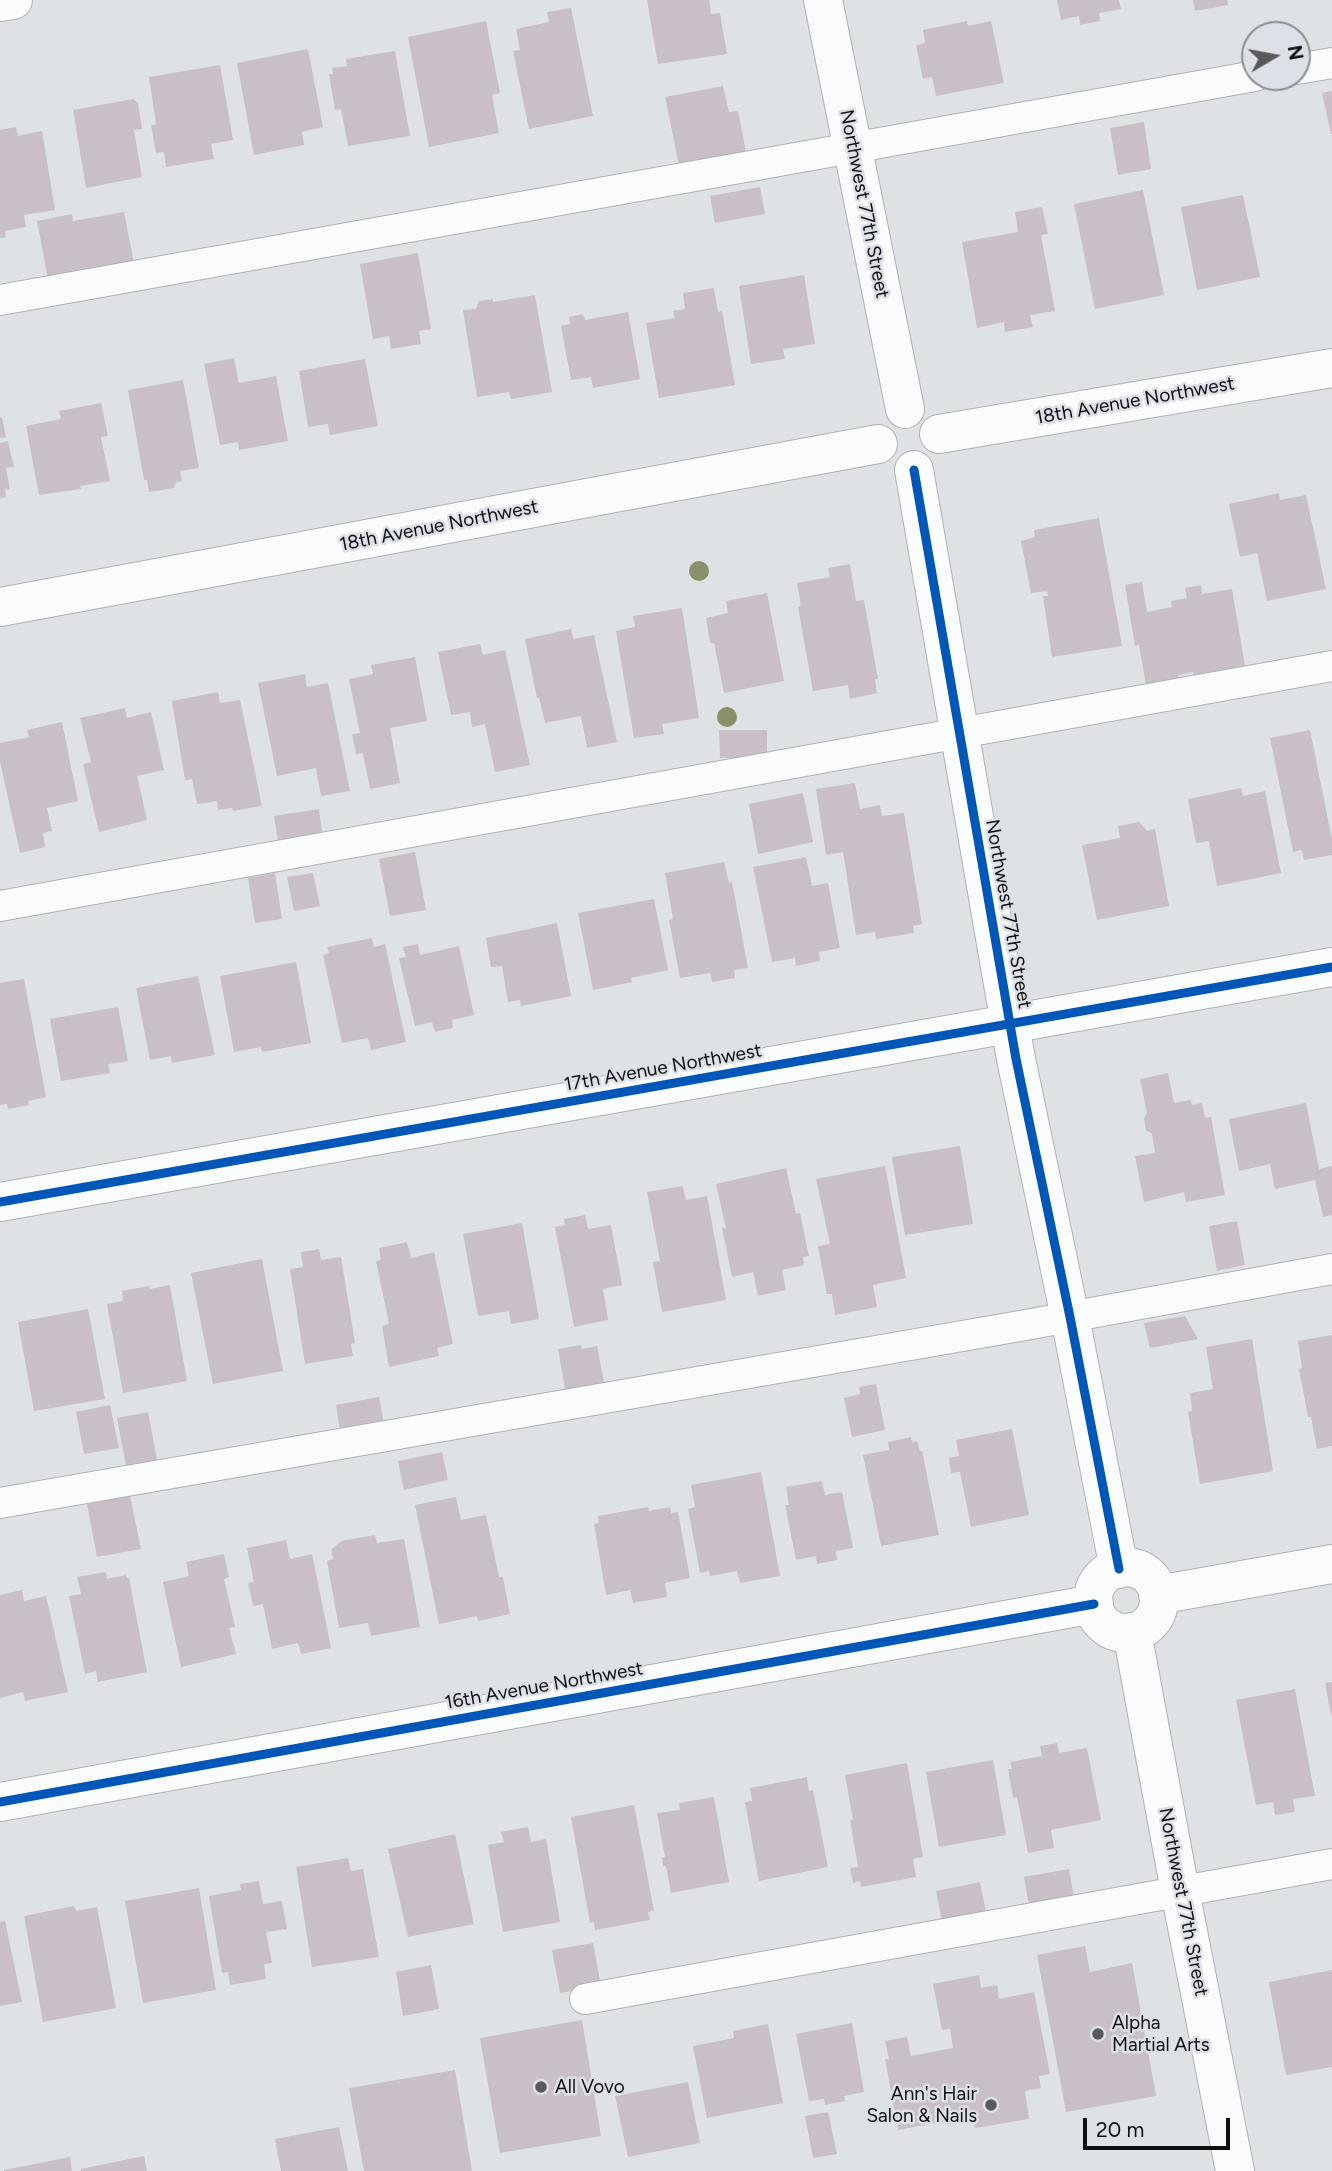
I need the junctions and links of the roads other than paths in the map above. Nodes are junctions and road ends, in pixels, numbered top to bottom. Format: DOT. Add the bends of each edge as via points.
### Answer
graph roads {
  1 [pos="13,0"];
  2 [pos="823,0"];
  3 [pos="0,2"];
  4 [pos="1332,63"];
  5 [pos="1311,67"];
  6 [pos="1241,79"];
  7 [pos="853,148"];
  8 [pos="0,300"];
  9 [pos="1332,368"];
  10 [pos="905,409"];
  11 [pos="939,434"];
  12 [pos="878,444"];
  13 [pos="914,470"];
  14 [pos="0,607"];
  15 [pos="1332,666"];
  16 [pos="958,733"];
  17 [pos="0,906"];
  18 [pos="1332,967"];
  19 [pos="1010,1024"];
  20 [pos="0,1202"];
  21 [pos="1332,1269"];
  22 [pos="1070,1317"];
  23 [pos="0,1503"];
  24 [pos="1332,1564"];
  25 [pos="1119,1569"];
  26 [pos="1158,1595"];
  27 [pos="1094,1604"];
  28 [pos="1132,1632"];
  29 [pos="0,1802"];
  30 [pos="1332,1864"];
  31 [pos="1180,1891"];
  32 [pos="586,1998"];
  33 [pos="1235,2171"];
  1 -- 3 [label="street"];
  2 -- 7 [label="street, Northwest 77th Street"];
  4 -- 5 [label="lane"];
  6 -- 7 [label="lane"];
  7 -- 8 [label="lane"];
  7 -- 10 [label="street, Northwest 77th Street"];
  9 -- 11 [label="street, 18th Avenue Northwest"];
  10 -- 11 [label="street" via="926,413"];
  10 -- 12 [label="street" via="886,418"];
  11 -- 13 [label="street" via="934,457"];
  12 -- 13 [label="street" via="890,466"];
  12 -- 14 [label="street, 18th Avenue Northwest"];
  13 -- 16 [label="street, Northwest 77th Street"];
  15 -- 16 [label="lane"];
  16 -- 17 [label="lane"];
  16 -- 19 [label="street, Northwest 77th Street"];
  18 -- 19 [label="street, 17th Avenue Northwest"];
  19 -- 20 [label="street, 17th Avenue Northwest"];
  19 -- 22 [label="street, Northwest 77th Street"];
  21 -- 22 [label="lane"];
  22 -- 23 [label="lane"];
  22 -- 25 [label="street, Northwest 77th Street"];
  24 -- 26 [label="street"];
  25 -- 26 [label="street" via="1144,1573"];
  25 -- 27 [label="street" via="1102,1577"];
  26 -- 28 [label="street" via="1154,1618"];
  27 -- 28 [label="street" via="1108,1628"];
  27 -- 29 [label="street, 16th Avenue Northwest"];
  28 -- 31 [label="street, Northwest 77th Street"];
  30 -- 31 [label="lane"];
  31 -- 32 [label="lane"];
  31 -- 33 [label="street, Northwest 77th Street"];
}
